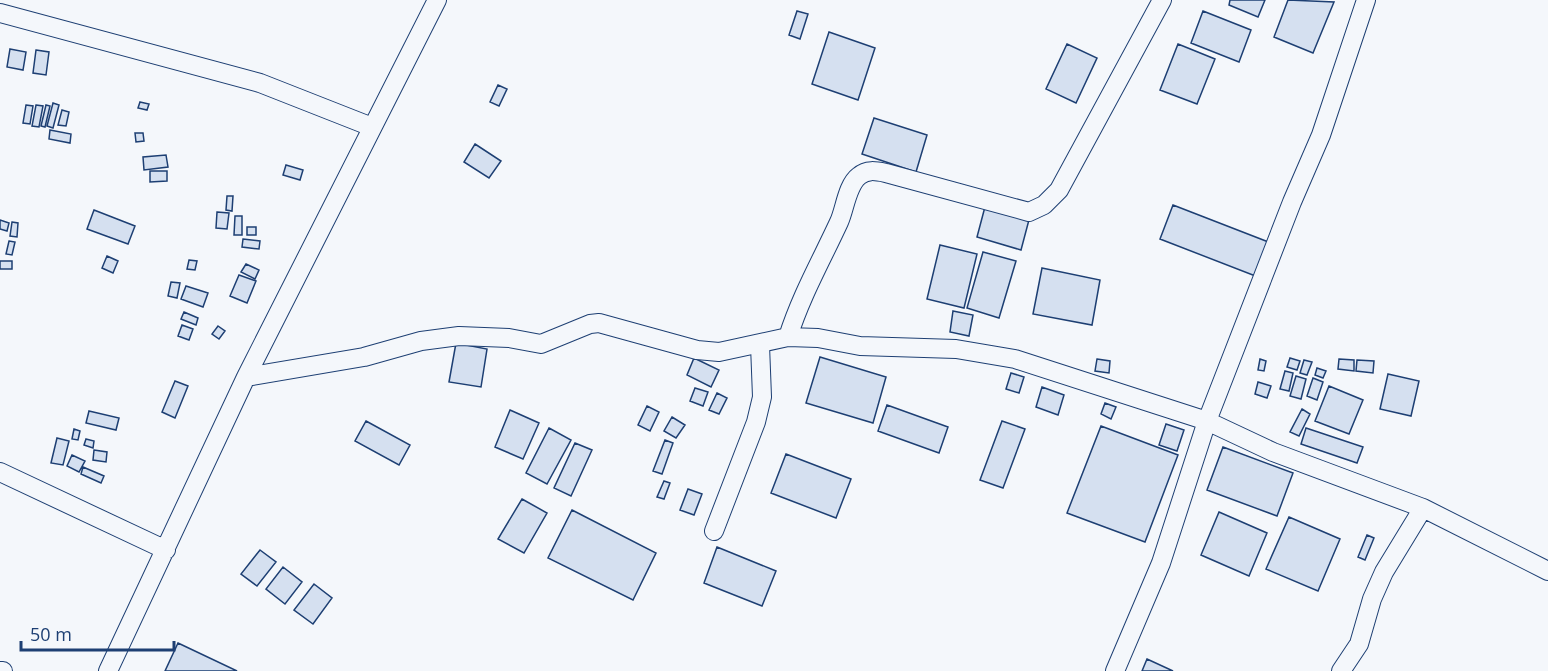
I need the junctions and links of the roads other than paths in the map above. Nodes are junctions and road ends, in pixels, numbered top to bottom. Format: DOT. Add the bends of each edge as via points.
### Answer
graph roads {
  1 [pos="437,0"];
  2 [pos="1162,0"];
  3 [pos="1366,0"];
  4 [pos="0,13"];
  5 [pos="372,127"];
  6 [pos="788,337"];
  7 [pos="760,345"];
  8 [pos="246,377"];
  9 [pos="1207,421"];
  10 [pos="0,472"];
  11 [pos="1423,508"];
  12 [pos="714,531"];
  13 [pos="166,550"];
  14 [pos="1548,571"];
  15 [pos="108,671"];
  16 [pos="1114,671"];
  17 [pos="1341,671"];
  1 -- 5 [label="street"];
  2 -- 6 [label="street" via="1078,160 1051,199 1029,212 886,173 861,174 811,277"];
  3 -- 9 [label="street" via="1321,135"];
  4 -- 5 [label="street" via="260,83"];
  5 -- 8 [label="street"];
  6 -- 7 [label="street"];
  6 -- 9 [label="street" via="860,346 956,349 1015,359"];
  7 -- 8 [label="street" via="719,352 697,350 599,323 541,344 459,336"];
  7 -- 12 [label="street" via="762,397 756,422"];
  8 -- 13 [label="street"];
  9 -- 11 [label="street" via="1274,452"];
  9 -- 16 [label="street" via="1161,563"];
  10 -- 13 [label="street"];
  11 -- 14 [label="street"];
  11 -- 17 [label="street" via="1384,572 1359,645"];
  13 -- 15 [label="street"];
}
